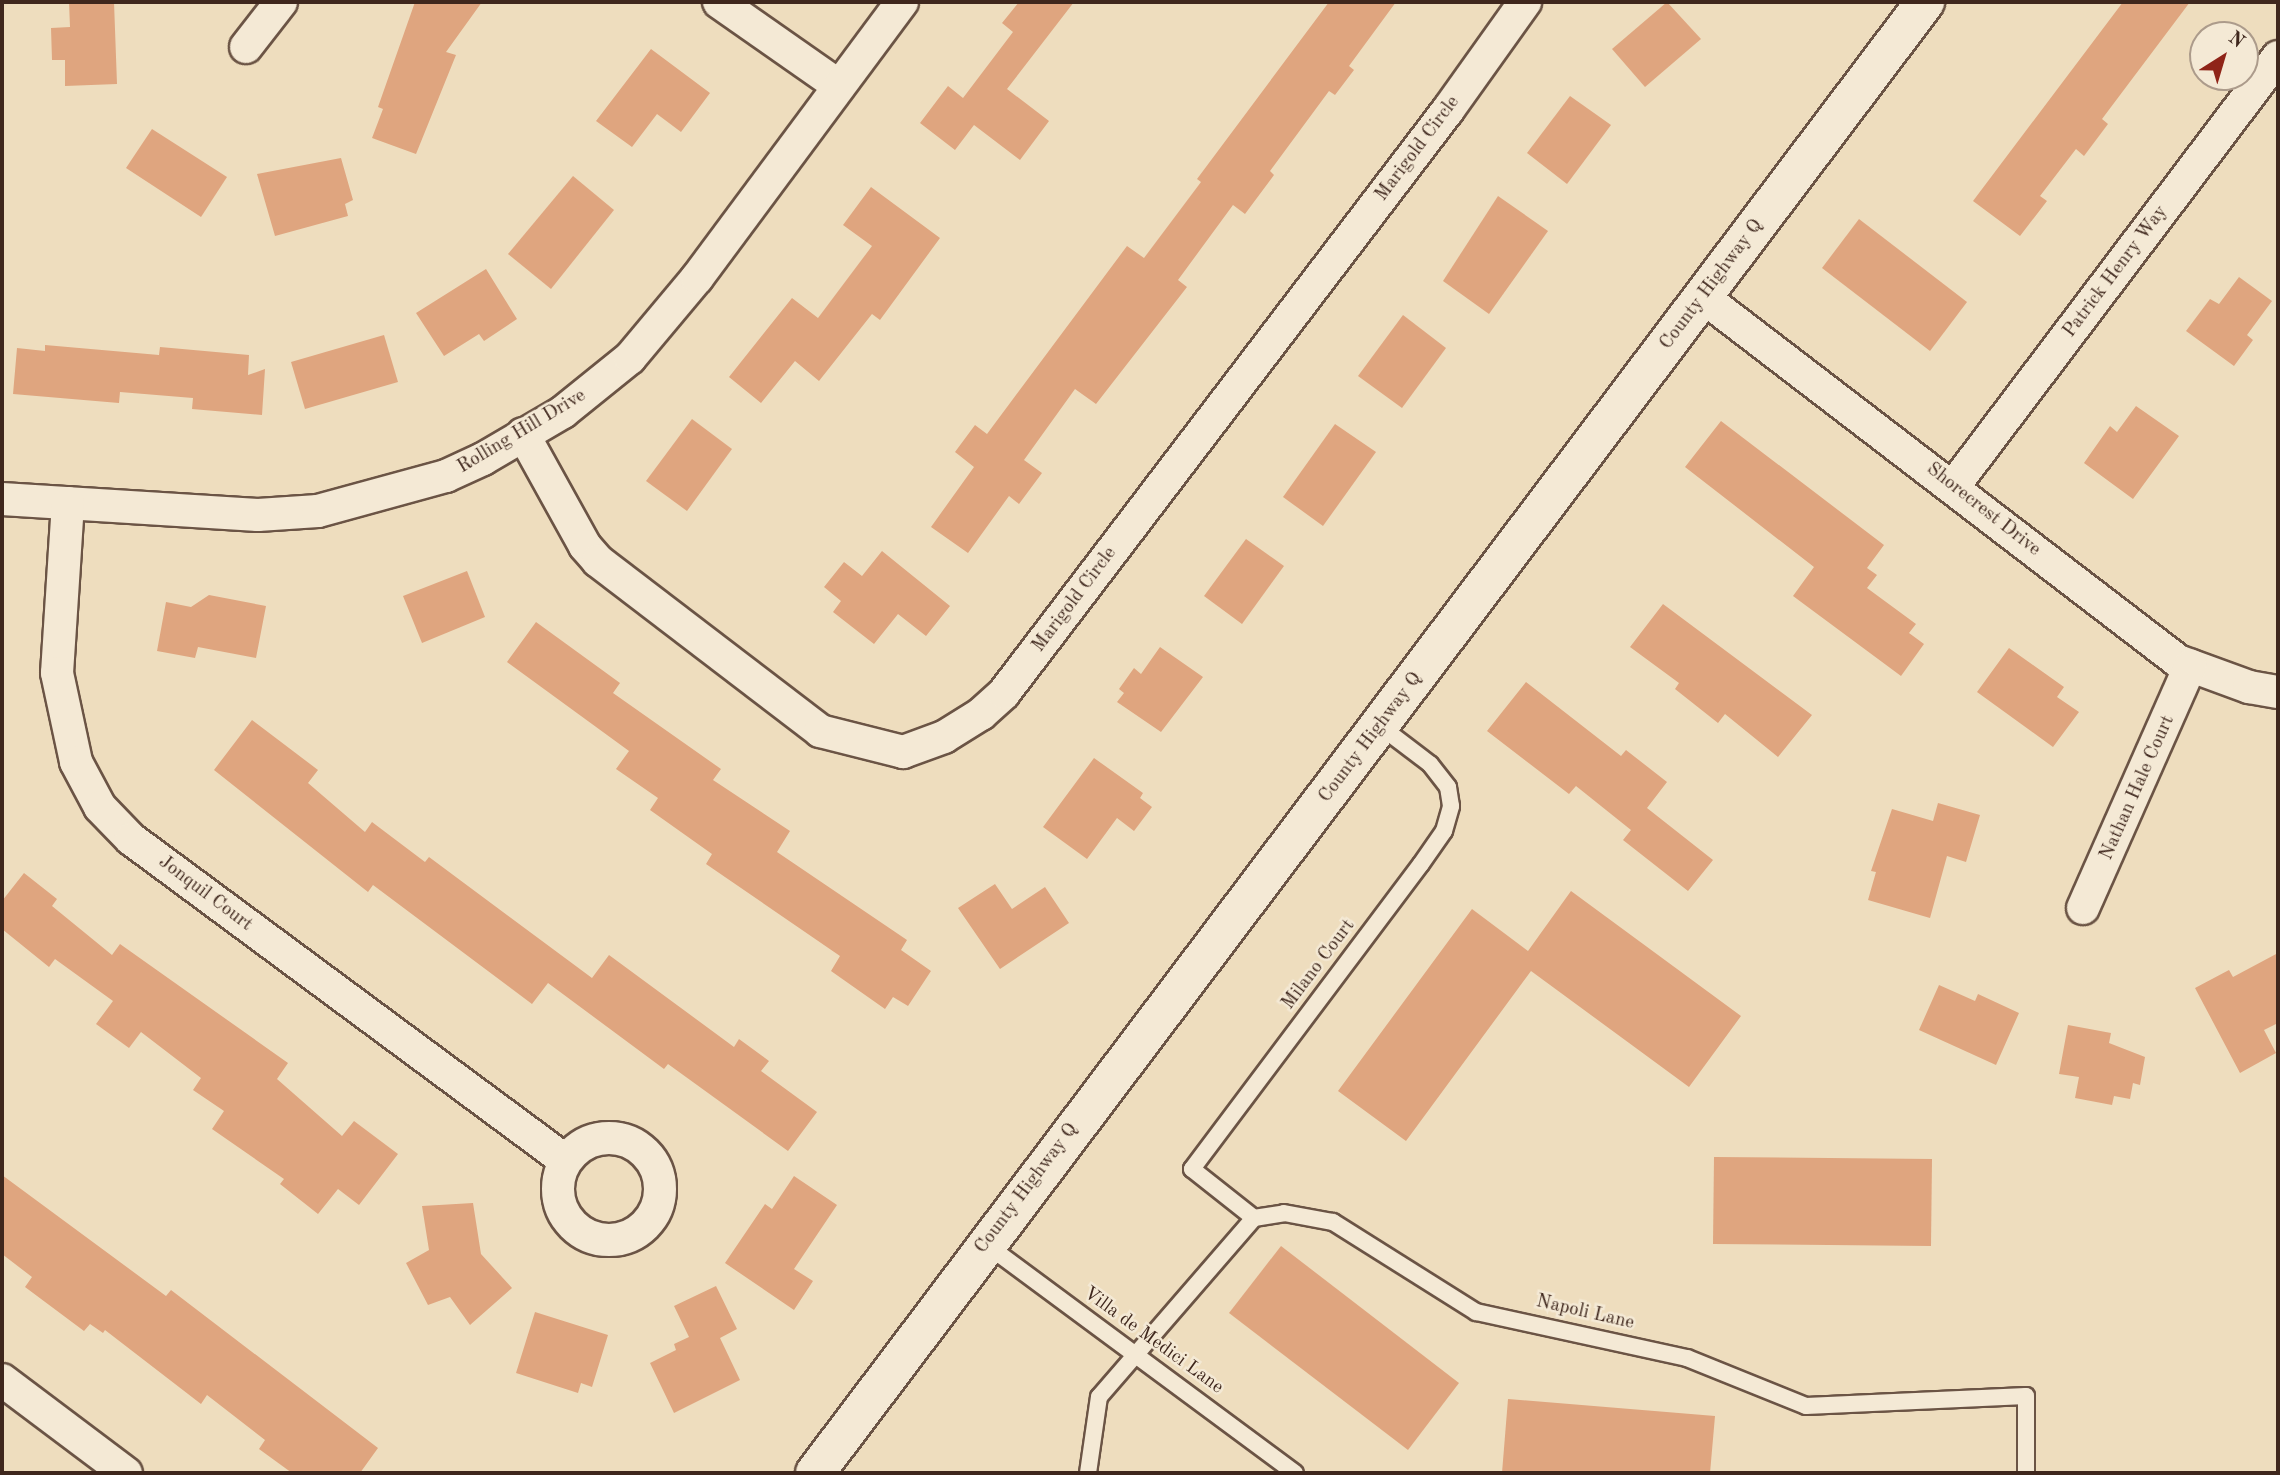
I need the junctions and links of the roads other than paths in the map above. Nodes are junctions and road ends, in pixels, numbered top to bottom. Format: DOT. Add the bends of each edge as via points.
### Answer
graph roads {
  1 [pos="281,2"];
  2 [pos="719,2"];
  3 [pos="902,2"];
  4 [pos="1525,2"];
  5 [pos="1925,2"];
  6 [pos="246,47"];
  7 [pos="2278,57"];
  8 [pos="839,86"];
  9 [pos="1703,297"];
  10 [pos="523,435"];
  11 [pos="1953,487"];
  12 [pos="2,499"];
  13 [pos="68,503"];
  14 [pos="2190,666"];
  15 [pos="2278,692"];
  16 [pos="1380,726"];
  17 [pos="2083,908"];
  18 [pos="566,1161"];
  19 [pos="1254,1218"];
  20 [pos="985,1243"];
  21 [pos="1138,1356"];
  22 [pos="2,1380"];
  23 [pos="126,1473"];
  24 [pos="815,1473"];
  25 [pos="1087,1473"];
  26 [pos="1295,1473"];
  27 [pos="2026,1473"];
  1 -- 6 [label="street"];
  2 -- 8 [label="street"];
  3 -- 8 [label="street, Rolling Hill Drive"];
  4 -- 10 [label="street, Marigold Circle" via="1448,110 1004,693 944,737 903,752 820,732 598,561"];
  5 -- 9 [label="main road, County Highway Q"];
  7 -- 11 [label="street, Patrick Henry Way"];
  8 -- 10 [label="street, Rolling Hill Drive" via="697,278 631,358 563,412"];
  9 -- 11 [label="street, Shorecrest Drive"];
  9 -- 16 [label="main road, County Highway Q"];
  10 -- 13 [label="street, Rolling Hill Drive" via="446,476 318,511 258,515"];
  11 -- 14 [label="street, Shorecrest Drive"];
  12 -- 13 [label="street, Rolling Hill Drive"];
  13 -- 18 [label="street, Jonquil Court" via="57,673 76,762 100,807 131,839"];
  14 -- 15 [label="street, Shorecrest Drive"];
  14 -- 17 [label="street, Nathan Hale Court"];
  16 -- 19 [label="lane, Milano Court" via="1430,764 1448,787 1451,806 1444,831 1421,864 1192,1169"];
  16 -- 20 [label="main road, County Highway Q"];
  19 -- 21 [label="lane"];
  19 -- 27 [label="lane, Napoli Lane" via="1296,1214 1333,1222 1476,1312 1687,1358 1806,1406 2026,1396"];
  20 -- 21 [label="lane, Villa de Medici Lane"];
  20 -- 24 [label="main road, County Highway Q"];
  21 -- 25 [label="lane" via="1099,1397"];
  21 -- 26 [label="lane, Villa de Medici Lane"];
  22 -- 23 [label="street"];
}
